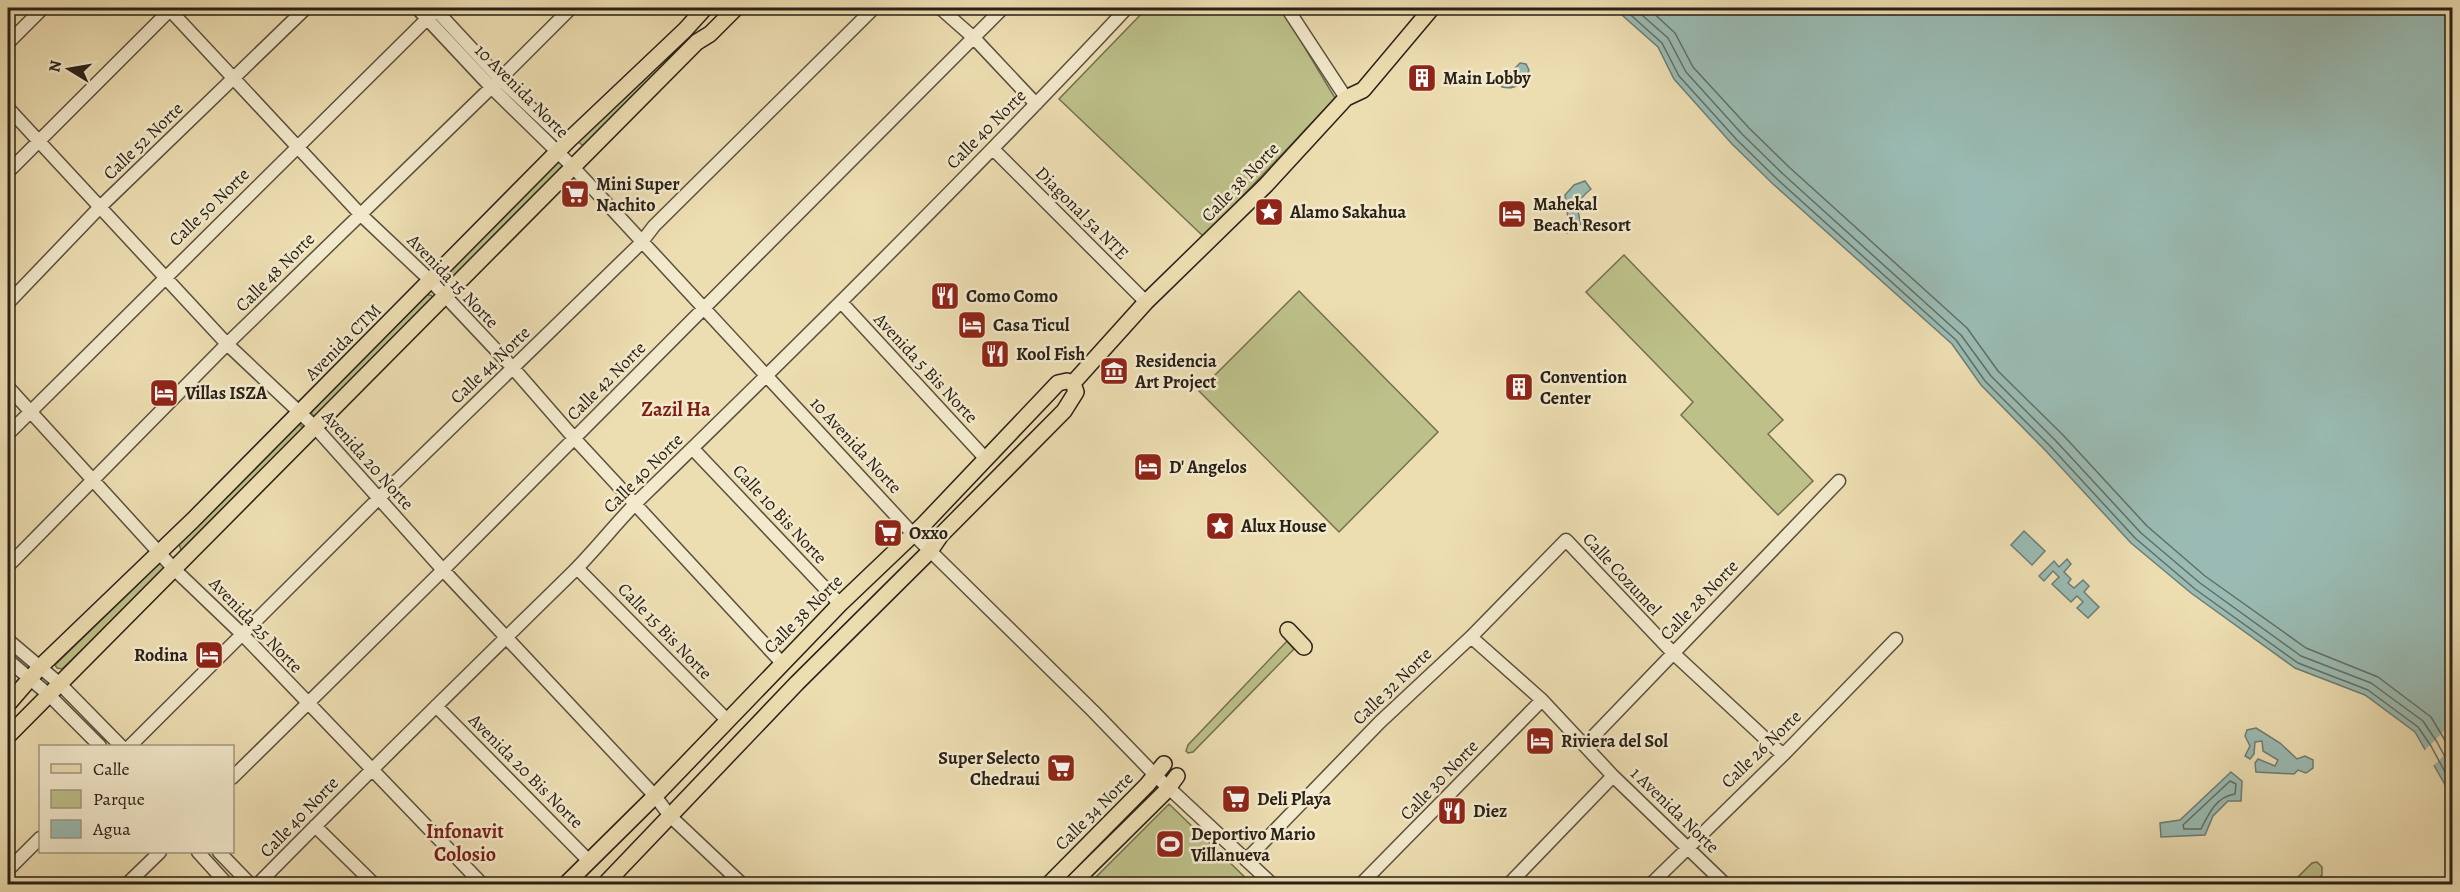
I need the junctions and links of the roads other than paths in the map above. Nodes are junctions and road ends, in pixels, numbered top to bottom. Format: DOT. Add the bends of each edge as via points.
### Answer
graph roads {
  1 [pos="43,8"];
  2 [pos="170,8"];
  3 [pos="306,8"];
  4 [pos="417,8"];
  5 [pos="571,8"];
  6 [pos="705,8"];
  7 [pos="736,8"];
  8 [pos="874,8"];
  9 [pos="940,8"];
  10 [pos="1003,8"];
  11 [pos="1127,8"];
  12 [pos="1287,8"];
  13 [pos="1432,8"];
  14 [pos="434,10"];
  15 [pos="685,30"];
  16 [pos="974,38"];
  17 [pos="697,42"];
  18 [pos="8,43"];
  19 [pos="234,79"];
  20 [pos="496,83"];
  21 [pos="1346,98"];
  22 [pos="1036,104"];
  23 [pos="8,108"];
  24 [pos="38,141"];
  25 [pos="297,146"];
  26 [pos="562,148"];
  27 [pos="993,149"];
  28 [pos="578,162"];
  29 [pos="8,172"];
  30 [pos="99,208"];
  31 [pos="360,214"];
  32 [pos="641,243"];
  33 [pos="165,276"];
  34 [pos="430,281"];
  35 [pos="443,297"];
  36 [pos="841,302"];
  37 [pos="1146,302"];
  38 [pos="8,303"];
  39 [pos="704,308"];
  40 [pos="227,344"];
  41 [pos="513,368"];
  42 [pos="771,372"];
  43 [pos="1073,383"];
  44 [pos="8,387"];
  45 [pos="30,411"];
  46 [pos="300,414"];
  47 [pos="315,428"];
  48 [pos="8,434"];
  49 [pos="574,438"];
  50 [pos="693,449"];
  51 [pos="985,458"];
  52 [pos="93,480"];
  53 [pos="1839,481"];
  54 [pos="378,499"];
  55 [pos="635,504"];
  56 [pos="914,534"];
  57 [pos="1566,540"];
  58 [pos="930,551"];
  59 [pos="159,553"];
  60 [pos="8,566"];
  61 [pos="577,568"];
  62 [pos="174,569"];
  63 [pos="443,570"];
  64 [pos="840,604"];
  65 [pos="1288,630"];
  66 [pos="243,635"];
  67 [pos="504,637"];
  68 [pos="1471,637"];
  69 [pos="1896,639"];
  70 [pos="8,640"];
  71 [pos="1304,647"];
  72 [pos="1672,654"];
  73 [pos="8,660"];
  74 [pos="782,663"];
  75 [pos="35,673"];
  76 [pos="797,683"];
  77 [pos="54,689"];
  78 [pos="1542,700"];
  79 [pos="8,704"];
  80 [pos="308,704"];
  81 [pos="436,706"];
  82 [pos="727,720"];
  83 [pos="8,736"];
  84 [pos="98,745"];
  85 [pos="119,745"];
  86 [pos="132,745"];
  87 [pos="1585,745"];
  88 [pos="1783,755"];
  89 [pos="372,768"];
  90 [pos="1160,770"];
  91 [pos="234,776"];
  92 [pos="1613,776"];
  93 [pos="1173,782"];
  94 [pos="655,796"];
  95 [pos="670,816"];
  96 [pos="315,826"];
  97 [pos="39,839"];
  98 [pos="1687,846"];
  99 [pos="159,853"];
  100 [pos="199,853"];
  101 [pos="220,853"];
  102 [pos="1246,860"];
  103 [pos="589,861"];
  104 [pos="8,870"];
  105 [pos="127,885"];
  106 [pos="227,885"];
  107 [pos="250,885"];
  108 [pos="258,885"];
  109 [pos="374,885"];
  110 [pos="482,885"];
  111 [pos="566,885"];
  112 [pos="605,885"];
  113 [pos="742,885"];
  114 [pos="1049,885"];
  115 [pos="1072,885"];
  116 [pos="1272,885"];
  117 [pos="1361,885"];
  118 [pos="1509,885"];
  119 [pos="1651,885"];
  120 [pos="1725,885"];
  1 -- 18 [label="street"];
  2 -- 19 [label="street, Avenida 15 Norte"];
  2 -- 24 [label="street"];
  3 -- 19 [label="street, Calle 52 Norte"];
  4 -- 14 [label="street, 10 Avenida Norte"];
  5 -- 20 [label="street, Calle 48 Norte"];
  6 -- 15 [label="main road, Avenida CTM"];
  7 -- 17 [label="main road"];
  8 -- 32 [label="street, Calle 44 Norte"];
  9 -- 16 [label="street"];
  10 -- 16 [label="street, Calle 42 Norte"];
  11 -- 22 [label="street, Calle 40 Norte"];
  12 -- 21 [label="street"];
  13 -- 21 [label="main road, Calle 38 Norte" via="1363,90"];
  14 -- 20 [label="street, 10 Avenida Norte"];
  14 -- 25 [label="street, Calle 50 Norte"];
  15 -- 17 [label="street"];
  15 -- 26 [label="main road, Avenida CTM"];
  16 -- 22 [label="street"];
  16 -- 39 [label="street, Calle 42 Norte"];
  17 -- 28 [label="main road"];
  19 -- 25 [label="street, Avenida 15 Norte"];
  19 -- 30 [label="street, Calle 52 Norte"];
  20 -- 26 [label="street, 10 Avenida Norte"];
  20 -- 31 [label="street, Calle 48 Norte"];
  21 -- 37 [label="main road, Calle 38 Norte" via="1266,185"];
  22 -- 27 [label="street, Calle 40 Norte"];
  23 -- 24 [label="street, Avenida 20 Norte"];
  24 -- 29 [label="street"];
  24 -- 30 [label="street, Avenida 20 Norte"];
  25 -- 31 [label="street, Avenida 15 Norte"];
  25 -- 33 [label="street, Calle 50 Norte"];
  26 -- 28 [label="street, 10 Avenida Norte"];
  26 -- 34 [label="main road, Avenida CTM"];
  27 -- 36 [label="street, Calle 40 Norte"];
  27 -- 37 [label="street, Diagonal 5a NTE"];
  28 -- 32 [label="street, 10 Avenida Norte"];
  28 -- 35 [label="main road"];
  30 -- 33 [label="street, Avenida 20 Norte"];
  30 -- 38 [label="street, Calle 52 Norte"];
  31 -- 34 [label="street, Avenida 15 Norte"];
  31 -- 40 [label="street, Calle 48 Norte"];
  32 -- 39 [label="street, 10 Avenida Norte"];
  32 -- 41 [label="street, Calle 44 Norte"];
  33 -- 40 [label="street, Avenida 20 Norte"];
  33 -- 45 [label="street, Calle 50 Norte"];
  34 -- 35 [label="street, Avenida 15 Norte"];
  34 -- 46 [label="main road, Avenida CTM"];
  35 -- 41 [label="street, Avenida 15 Norte"];
  35 -- 47 [label="main road"];
  36 -- 42 [label="street, Calle 40 Norte"];
  36 -- 51 [label="street, Avenida 5 Bis Norte"];
  37 -- 43 [label="main road, Calle 38 Norte"];
  39 -- 42 [label="street, 10 Avenida Norte"];
  39 -- 49 [label="street, Calle 42 Norte"];
  40 -- 46 [label="street, Avenida 20 Norte"];
  40 -- 52 [label="street, Calle 48 Norte"];
  41 -- 49 [label="street, Avenida 15 Norte"];
  41 -- 54 [label="street, Calle 44 Norte"];
  42 -- 50 [label="street, Calle 40 Norte"];
  42 -- 56 [label="street, 10 Avenida Norte"];
  43 -- 51 [label="main road, Calle 38 Norte" via="1058,383"];
  43 -- 58 [label="main road, Calle 38 Norte" via="1076,392 1064,411 941,535"];
  44 -- 45 [label="street, Avenida 25 Norte"];
  45 -- 48 [label="street, Calle 50 Norte"];
  45 -- 52 [label="street, Avenida 25 Norte"];
  46 -- 47 [label="street, Avenida 20 Norte"];
  46 -- 59 [label="main road, Avenida CTM"];
  47 -- 54 [label="street, Avenida 20 Norte"];
  47 -- 62 [label="main road"];
  49 -- 55 [label="street, Avenida 15 Norte"];
  49 -- 63 [label="street, Calle 42 Norte"];
  50 -- 55 [label="street, Calle 40 Norte"];
  50 -- 64 [label="street, Calle 10 Bis Norte"];
  51 -- 56 [label="main road, Calle 38 Norte"];
  52 -- 59 [label="street, Avenida 25 Norte"];
  52 -- 60 [label="street, Calle 48 Norte"];
  53 -- 72 [label="street, Calle 28 Norte"];
  54 -- 63 [label="street, Avenida 20 Norte"];
  54 -- 66 [label="street, Calle 44 Norte"];
  55 -- 61 [label="street, Calle 40 Norte"];
  55 -- 74 [label="street, Avenida 15 Norte"];
  56 -- 58 [label="street, 10 Avenida Norte"];
  56 -- 64 [label="main road, Calle 38 Norte"];
  57 -- 68 [label="street, Calle 32 Norte"];
  57 -- 72 [label="street, Calle Cozumel"];
  58 -- 76 [label="main road, Calle 38 Norte"];
  58 -- 90 [label="street, 10 Avenida Norte"];
  59 -- 62 [label="street, Avenida 25 Norte"];
  59 -- 75 [label="main road, Avenida CTM"];
  61 -- 67 [label="street, Calle 40 Norte"];
  61 -- 82 [label="street, Calle 15 Bis Norte"];
  62 -- 66 [label="street, Avenida 25 Norte"];
  62 -- 77 [label="main road"];
  63 -- 67 [label="street, Avenida 20 Norte"];
  63 -- 80 [label="street, Calle 42 Norte"];
  64 -- 74 [label="main road, Calle 38 Norte"];
  65 -- 71 [label="main road"];
  66 -- 80 [label="street, Avenida 25 Norte"];
  66 -- 86 [label="street, Calle 44 Norte"];
  67 -- 81 [label="street, Calle 40 Norte"];
  67 -- 94 [label="street, Avenida 20 Norte"];
  68 -- 78 [label="street, 1 Avenida Norte"];
  68 -- 102 [label="street, Calle 32 Norte" via="1380,722"];
  69 -- 88 [label="street, Calle 26 Norte"];
  70 -- 75 [label="street"];
  72 -- 87 [label="street, Calle 28 Norte"];
  72 -- 88 [label="street, Calle Cozumel"];
  73 -- 75 [label="street"];
  74 -- 76 [label="main road"];
  74 -- 82 [label="main road, Calle 38 Norte"];
  75 -- 77 [label="street"];
  75 -- 79 [label="main road, Avenida CTM"];
  76 -- 95 [label="main road, Calle 38 Norte"];
  77 -- 83 [label="main road"];
  77 -- 84 [label="street"];
  77 -- 85 [label="street"];
  78 -- 87 [label="street, 1 Avenida Norte"];
  78 -- 117 [label="street, Calle 30 Norte"];
  80 -- 89 [label="street, Avenida 25 Norte"];
  80 -- 91 [label="street, Calle 42 Norte"];
  81 -- 89 [label="street, Calle 40 Norte"];
  81 -- 103 [label="street, Avenida 20 Bis Norte"];
  82 -- 94 [label="main road, Calle 38 Norte"];
  87 -- 92 [label="street, 1 Avenida Norte"];
  88 -- 98 [label="street, Calle 26 Norte"];
  89 -- 96 [label="street, Calle 40 Norte"];
  89 -- 110 [label="street, Avenida 25 Norte"];
  90 -- 93 [label="street, 10 Avenida Norte"];
  90 -- 114 [label="main road, Calle 34 Norte"];
  92 -- 98 [label="street, 1 Avenida Norte"];
  92 -- 118 [label="street"];
  93 -- 102 [label="street, 10 Avenida Norte"];
  93 -- 115 [label="main road, Calle 34 Norte"];
  94 -- 95 [label="street, Avenida 20 Norte"];
  94 -- 103 [label="main road, Calle 38 Norte"];
  95 -- 112 [label="main road, Calle 38 Norte"];
  95 -- 113 [label="street"];
  96 -- 108 [label="street, Calle 40 Norte"];
  96 -- 109 [label="street"];
  97 -- 104 [label="street"];
  98 -- 119 [label="street, Calle 26 Norte"];
  98 -- 120 [label="street, 1 Avenida Norte"];
  99 -- 105 [label="street"];
  100 -- 106 [label="street"];
  101 -- 107 [label="street"];
  102 -- 116 [label="street, 10 Avenida Norte"];
  103 -- 111 [label="main road, Calle 38 Norte"];
}
